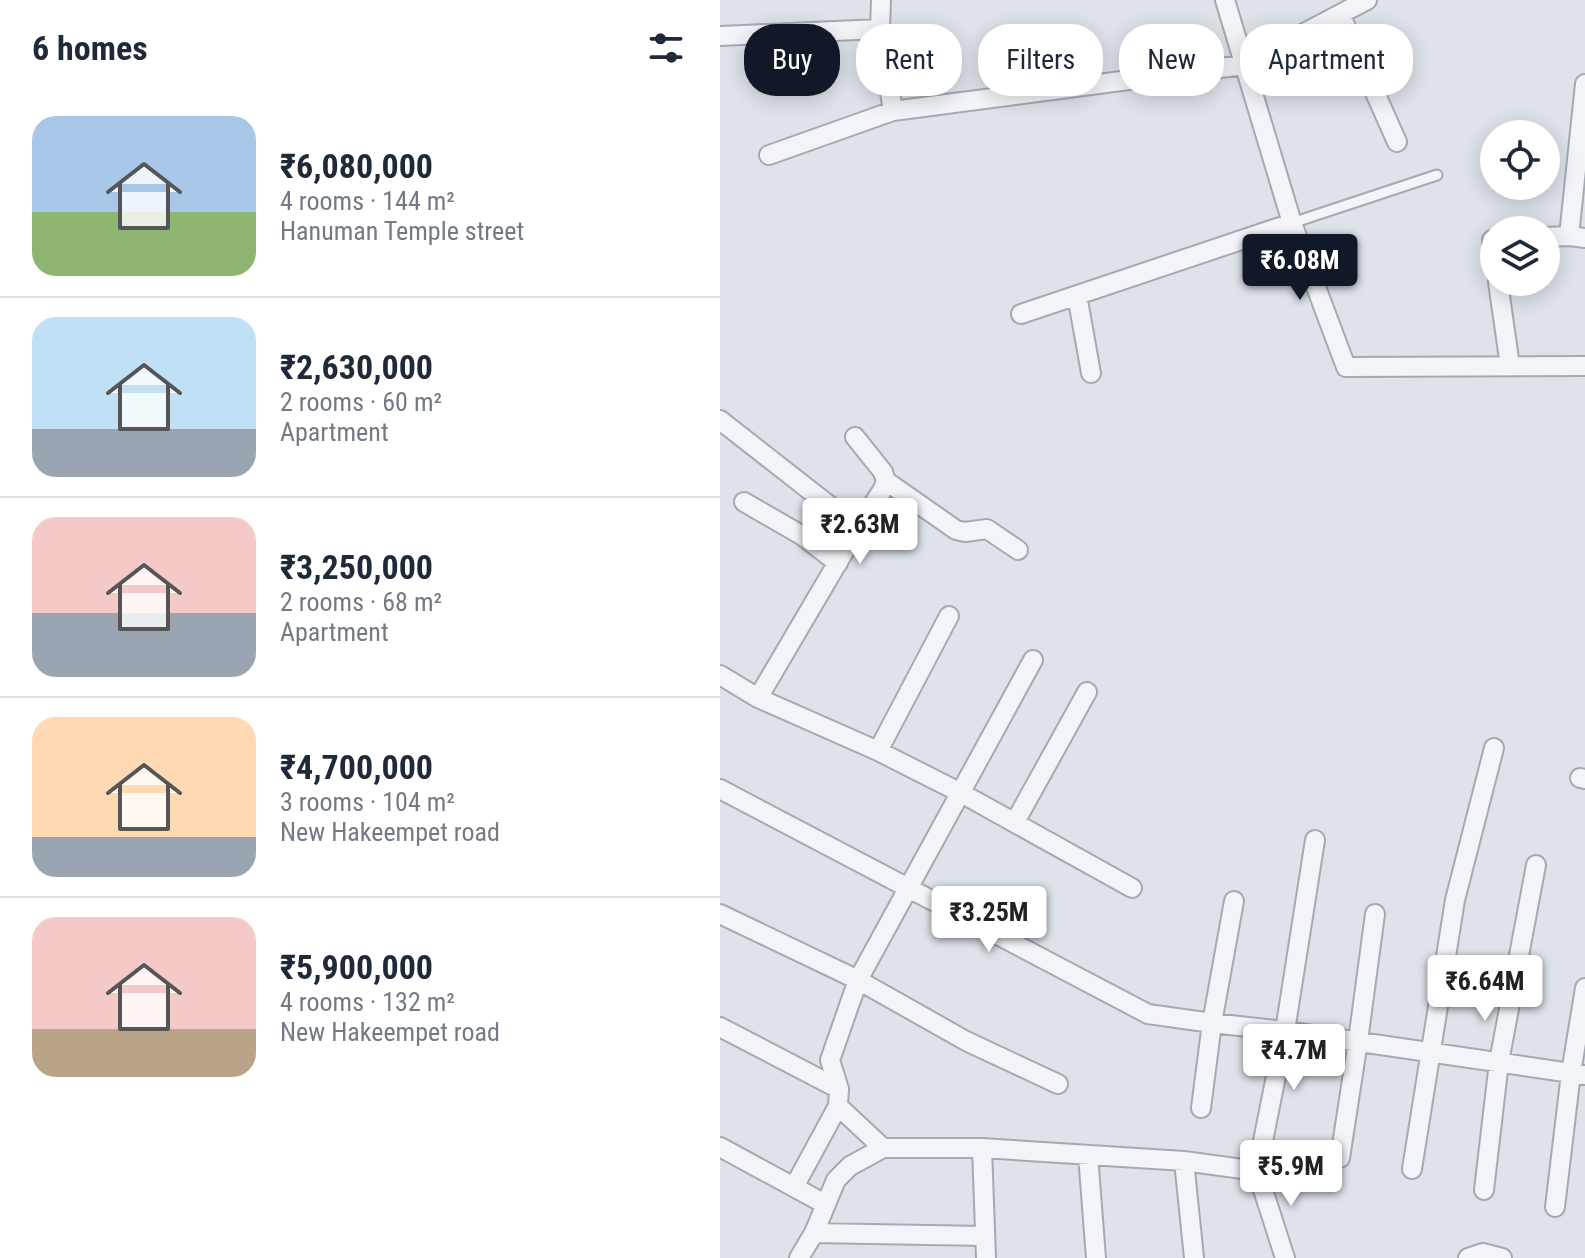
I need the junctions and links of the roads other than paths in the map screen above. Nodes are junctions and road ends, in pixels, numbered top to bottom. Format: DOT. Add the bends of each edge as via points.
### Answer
graph roads {
  1 [pos="881,0"];
  2 [pos="1225,0"];
  3 [pos="1367,0"];
  4 [pos="1340,14"];
  5 [pos="880,24"];
  6 [pos="1321,24"];
  7 [pos="856,30"];
  8 [pos="720,36"];
  9 [pos="1240,54"];
  10 [pos="1240,65"];
  11 [pos="1585,84"];
  12 [pos="891,96"];
  13 [pos="1253,96"];
  14 [pos="893,111"];
  15 [pos="1397,142"];
  16 [pos="769,155"];
  17 [pos="1437,175"];
  18 [pos="1292,223"];
  19 [pos="1577,237"];
  20 [pos="1077,295"];
  21 [pos="1500,296"];
  22 [pos="1021,314"];
  23 [pos="1510,366"];
  24 [pos="1585,366"];
  25 [pos="1091,373"];
  26 [pos="720,420"];
  27 [pos="855,437"];
  28 [pos="886,481"];
  29 [pos="744,502"];
  30 [pos="858,528"];
  31 [pos="1018,550"];
  32 [pos="838,563"];
  33 [pos="949,616"];
  34 [pos="1033,660"];
  35 [pos="720,675"];
  36 [pos="1087,692"];
  37 [pos="758,698"];
  38 [pos="1494,748"];
  39 [pos="878,751"];
  40 [pos="720,789"];
  41 [pos="961,793"];
  42 [pos="1015,822"];
  43 [pos="1315,840"];
  44 [pos="1536,865"];
  45 [pos="908,887"];
  46 [pos="1132,888"];
  47 [pos="1234,901"];
  48 [pos="720,914"];
  49 [pos="1375,914"];
  50 [pos="858,980"];
  51 [pos="1585,988"];
  52 [pos="1212,1023"];
  53 [pos="720,1027"];
  54 [pos="1285,1031"];
  55 [pos="1358,1041"];
  56 [pos="1431,1052"];
  57 [pos="1499,1062"];
  58 [pos="1578,1074"];
  59 [pos="1058,1084"];
  60 [pos="843,1105"];
  61 [pos="1201,1108"];
  62 [pos="720,1147"];
  63 [pos="883,1148"];
  64 [pos="982,1148"];
  65 [pos="1088,1155"];
  66 [pos="1260,1158"];
  67 [pos="1340,1158"];
  68 [pos="1184,1161"];
  69 [pos="1412,1169"];
  70 [pos="1484,1190"];
  71 [pos="810,1195"];
  72 [pos="1555,1207"];
  73 [pos="814,1233"];
  74 [pos="985,1236"];
  75 [pos="799,1258"];
  76 [pos="986,1258"];
  77 [pos="1096,1258"];
  78 [pos="1194,1258"];
  79 [pos="1285,1258"];
  80 [pos="1468,1258"];
  81 [pos="1502,1258"];
  1 -- 5 [label="street"];
  2 -- 9 [label="street"];
  3 -- 4 [label="street"];
  4 -- 6 [label="street"];
  4 -- 15 [label="street"];
  7 -- 8 [label="street"];
  10 -- 14 [label="street"];
  11 -- 19 [label="street"];
  12 -- 14 [label="street"];
  13 -- 18 [label="street"];
  14 -- 16 [label="street"];
  17 -- 18 [label="lane"];
  18 -- 20 [label="street"];
  18 -- 23 [label="street" via="1346,367"];
  20 -- 22 [label="street"];
  20 -- 25 [label="street"];
  21 -- 23 [label="street"];
  23 -- 24 [label="street"];
  26 -- 30 [label="street"];
  27 -- 28 [label="street"];
  28 -- 30 [label="street"];
  28 -- 31 [label="street" via="956,530 987,529"];
  29 -- 32 [label="street"];
  30 -- 32 [label="street"];
  32 -- 37 [label="street"];
  33 -- 39 [label="street"];
  34 -- 41 [label="street"];
  35 -- 37 [label="street"];
  36 -- 42 [label="street"];
  37 -- 39 [label="street"];
  38 -- 56 [label="street" via="1455,900"];
  39 -- 41 [label="street"];
  40 -- 45 [label="street"];
  41 -- 42 [label="street"];
  41 -- 45 [label="street"];
  42 -- 46 [label="street"];
  43 -- 54 [label="street"];
  44 -- 57 [label="street"];
  45 -- 50 [label="street"];
  45 -- 52 [label="street" via="1148,1014"];
  47 -- 52 [label="street"];
  48 -- 50 [label="street"];
  49 -- 55 [label="street"];
  50 -- 59 [label="street" via="966,1041"];
  50 -- 60 [label="street" via="830,1060"];
  51 -- 58 [label="street"];
  52 -- 54 [label="street"];
  52 -- 61 [label="street"];
  53 -- 60 [label="street"];
  54 -- 55 [label="street"];
  54 -- 66 [label="street"];
  55 -- 56 [label="street"];
  55 -- 67 [label="street"];
  56 -- 57 [label="street"];
  56 -- 69 [label="street"];
  57 -- 58 [label="street"];
  57 -- 70 [label="street"];
  58 -- 72 [label="street"];
  60 -- 63 [label="street"];
  60 -- 71 [label="street"];
  62 -- 71 [label="street"];
  63 -- 64 [label="street"];
  63 -- 71 [label="street"];
  64 -- 65 [label="street"];
  64 -- 74 [label="street"];
  65 -- 68 [label="street"];
  65 -- 77 [label="street"];
  66 -- 68 [label="street"];
  66 -- 79 [label="street"];
  68 -- 78 [label="street"];
  71 -- 73 [label="street"];
  73 -- 74 [label="street"];
  73 -- 75 [label="street"];
  74 -- 76 [label="street"];
  80 -- 81 [label="street" via="1483,1253"];
}
